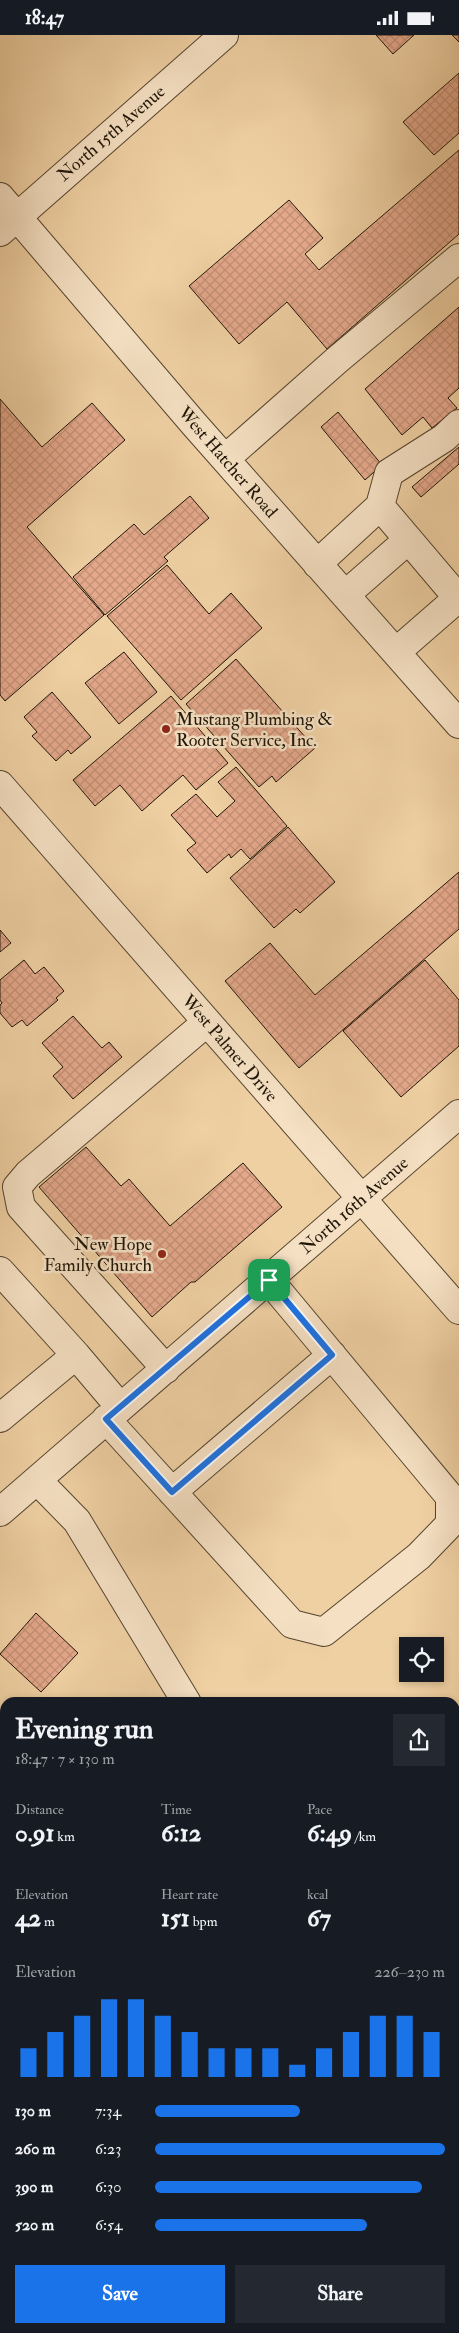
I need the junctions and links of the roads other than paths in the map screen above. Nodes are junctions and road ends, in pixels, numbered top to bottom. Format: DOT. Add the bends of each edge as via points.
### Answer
graph roads {
  1 [pos="224,35"];
  2 [pos="6,215"];
  3 [pos="459,258"];
  4 [pos="459,424"];
  5 [pos="225,459"];
  6 [pos="380,506"];
  7 [pos="408,540"];
  8 [pos="317,564"];
  9 [pos="345,595"];
  10 [pos="396,652"];
  11 [pos="459,724"];
  12 [pos="0,785"];
  13 [pos="207,1022"];
  14 [pos="459,1114"];
  15 [pos="362,1198"];
  16 [pos="0,1271"];
  17 [pos="269,1280"];
  18 [pos="459,1310"];
  19 [pos="76,1355"];
  20 [pos="332,1355"];
  21 [pos="166,1369"];
  22 [pos="113,1413"];
  23 [pos="0,1419"];
  24 [pos="37,1480"];
  25 [pos="172,1492"];
  26 [pos="0,1512"];
  27 [pos="183,1697"];
  1 -- 2 [label="street, North 15th Avenue"];
  2 -- 5 [label="street, West Hatcher Road"];
  3 -- 5 [label="street" via="337,359"];
  4 -- 6 [label="street" via="444,438 389,473"];
  5 -- 8 [label="street, West Hatcher Road"];
  6 -- 7 [label="street"];
  6 -- 8 [label="street"];
  7 -- 9 [label="street"];
  7 -- 10 [label="street" via="458,598"];
  8 -- 9 [label="street, West Hatcher Road"];
  9 -- 10 [label="street, West Hatcher Road"];
  10 -- 11 [label="street, West Hatcher Road"];
  12 -- 13 [label="street, West Palmer Drive"];
  13 -- 15 [label="street, West Palmer Drive"];
  13 -- 21 [label="street" via="28,1174 17,1187 21,1207"];
  14 -- 15 [label="street, North 16th Avenue"];
  15 -- 17 [label="street, North 16th Avenue"];
  15 -- 18 [label="street, West Palmer Drive"];
  16 -- 19 [label="street"];
  17 -- 20 [label="street"];
  17 -- 21 [label="street, North 16th Avenue"];
  19 -- 22 [label="street"];
  19 -- 23 [label="street"];
  20 -- 25 [label="street"];
  20 -- 25 [label="street" via="450,1497 450,1524 419,1556 324,1632 292,1624"];
  21 -- 22 [label="street, North 16th Avenue"];
  22 -- 24 [label="street, North 16th Avenue"];
  22 -- 25 [label="street"];
  24 -- 26 [label="street, North 16th Avenue"];
  24 -- 27 [label="street" via="77,1521"];
}
